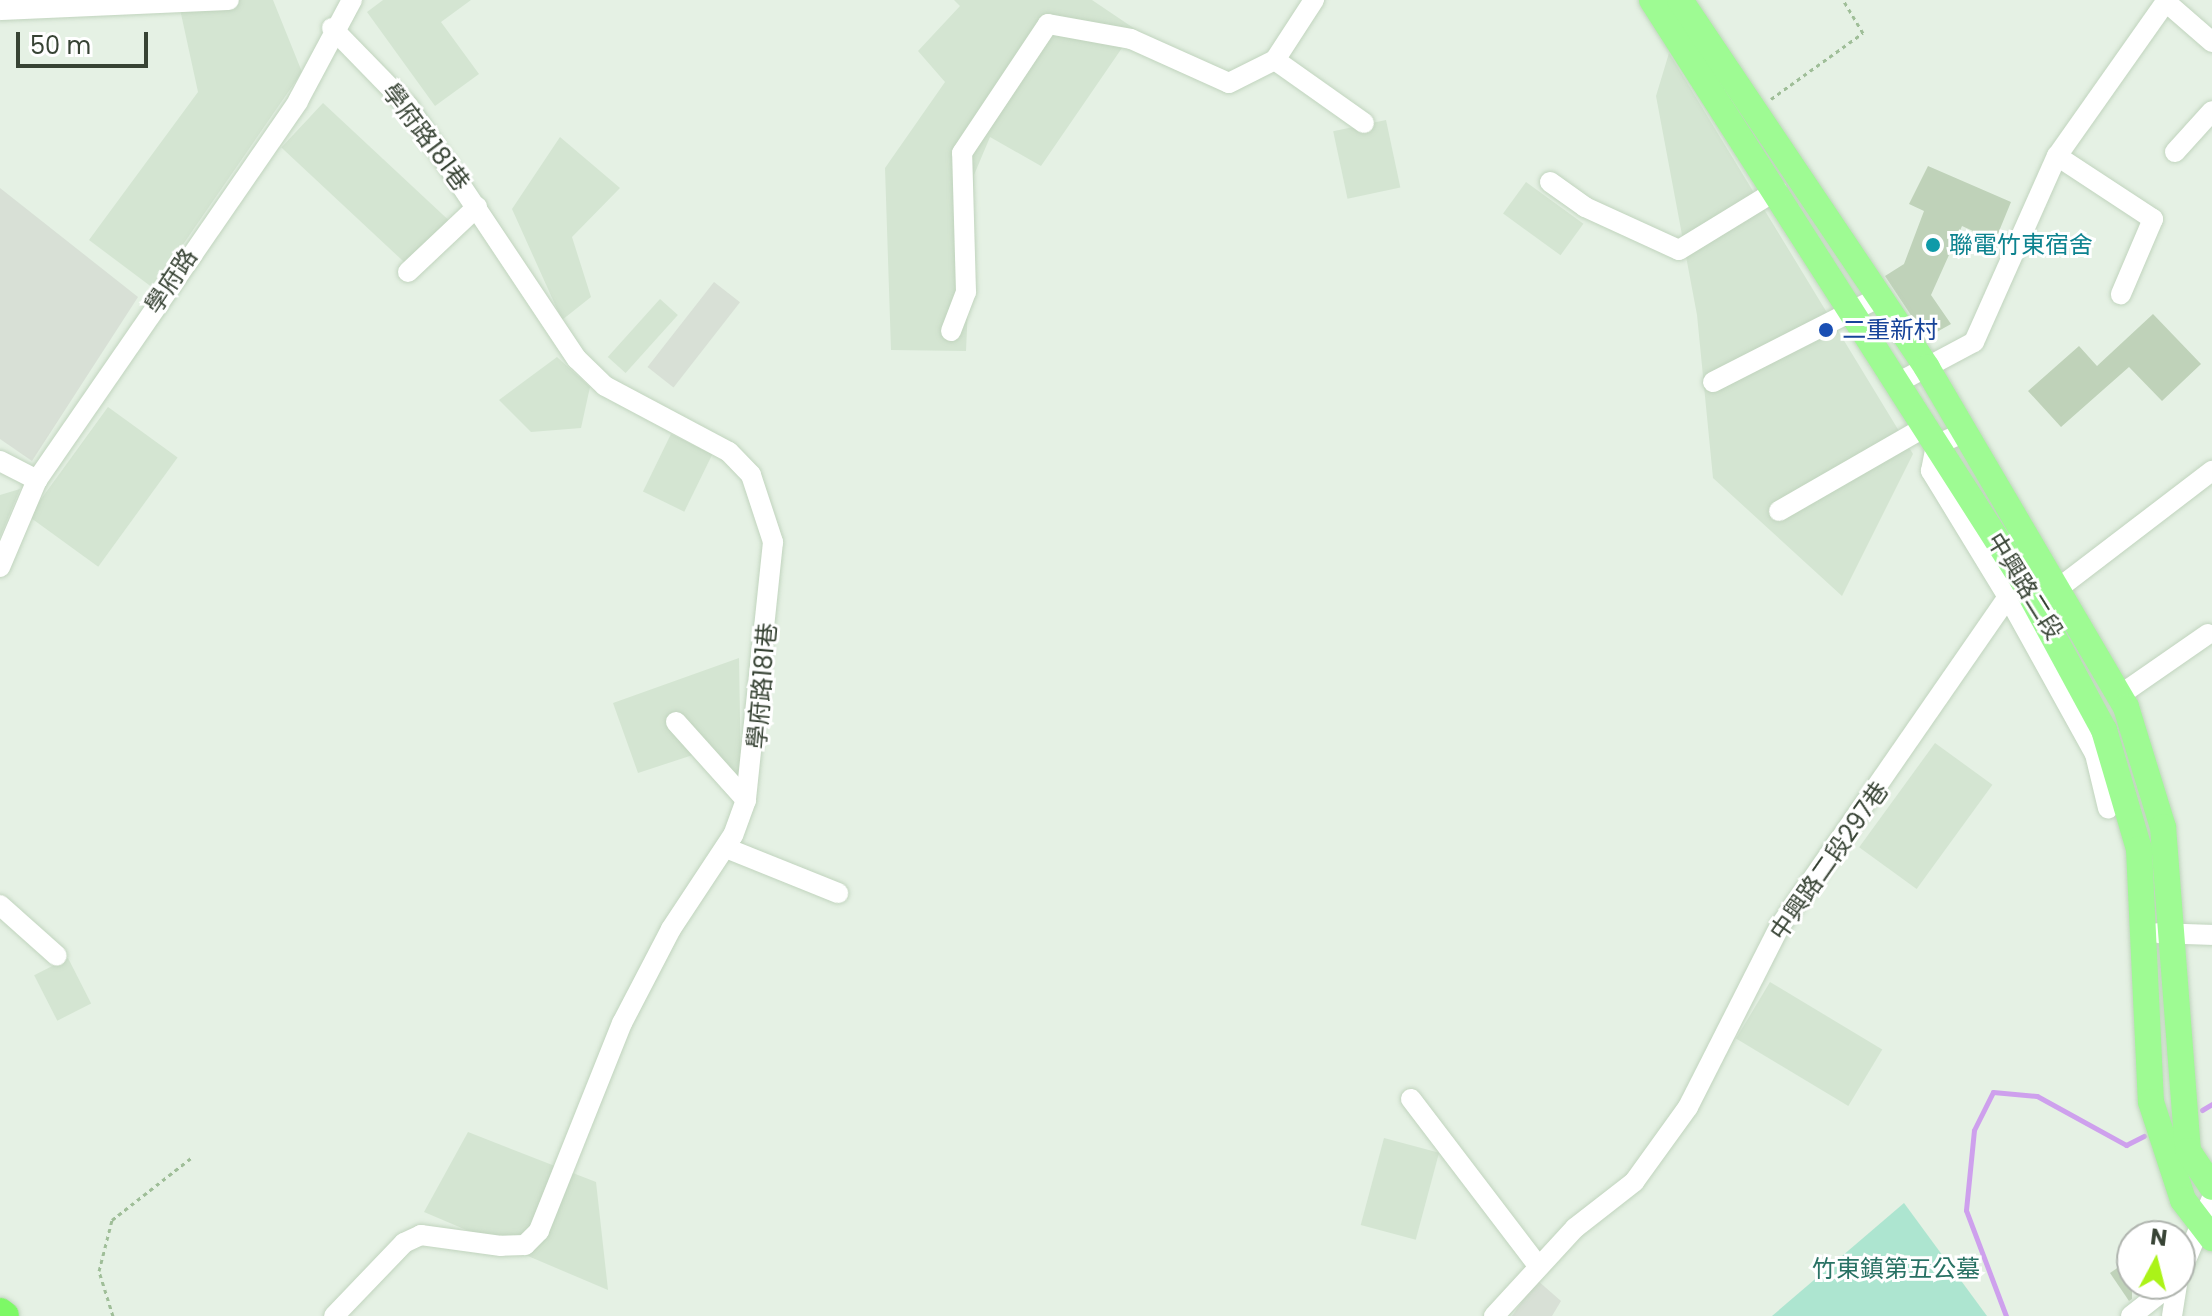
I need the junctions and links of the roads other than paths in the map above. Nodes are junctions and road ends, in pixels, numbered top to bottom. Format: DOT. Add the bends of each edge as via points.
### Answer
graph roads {
  1 [pos="229,0"];
  2 [pos="352,0"];
  3 [pos="1314,0"];
  4 [pos="1652,0"];
  5 [pos="1680,0"];
  6 [pos="2167,1"];
  7 [pos="0,10"];
  8 [pos="332,28"];
  9 [pos="2212,42"];
  10 [pos="1275,60"];
  11 [pos="2212,111"];
  12 [pos="1743,118"];
  13 [pos="1364,123"];
  14 [pos="2175,152"];
  15 [pos="2057,156"];
  16 [pos="1550,182"];
  17 [pos="1777,190"];
  18 [pos="477,207"];
  19 [pos="408,272"];
  20 [pos="2121,294"];
  21 [pos="1878,298"];
  22 [pos="1854,311"];
  23 [pos="951,331"];
  24 [pos="1927,368"];
  25 [pos="1713,382"];
  26 [pos="1899,382"];
  27 [pos="1965,432"];
  28 [pos="1930,436"];
  29 [pos="0,461"];
  30 [pos="2212,471"];
  31 [pos="0,478"];
  32 [pos="37,480"];
  33 [pos="1779,511"];
  34 [pos="0,567"];
  35 [pos="2008,597"];
  36 [pos="2048,597"];
  37 [pos="2208,634"];
  38 [pos="2120,695"];
  39 [pos="676,722"];
  40 [pos="746,800"];
  41 [pos="2108,808"];
  42 [pos="726,848"];
  43 [pos="838,893"];
  44 [pos="0,905"];
  45 [pos="2158,933"];
  46 [pos="2212,935"];
  47 [pos="57,956"];
  48 [pos="1411,1099"];
  49 [pos="2212,1187"];
  50 [pos="2212,1198"];
  51 [pos="2205,1232"];
  52 [pos="1538,1266"];
  53 [pos="2153,1300"];
  54 [pos="334,1316"];
  55 [pos="1494,1316"];
  56 [pos="2131,1316"];
  1 -- 7 [label="street"];
  2 -- 8 [label="street, 學府路"];
  3 -- 10 [label="street"];
  4 -- 12 [label="main road, 中興路二段"];
  5 -- 12 [label="main road, 中興路二段"];
  6 -- 9 [label="street"];
  6 -- 15 [label="street"];
  8 -- 18 [label="street, 學府路181巷" via="408,106"];
  8 -- 32 [label="street, 學府路" via="298,101"];
  10 -- 13 [label="street"];
  10 -- 23 [label="street" via="1229,83 1131,39 1048,24 962,153 966,292"];
  11 -- 14 [label="street"];
  12 -- 17 [label="main road, 中興路二段"];
  12 -- 21 [label="main road, 中興路二段"];
  15 -- 20 [label="street" via="2153,219"];
  15 -- 24 [label="street" via="1974,342"];
  16 -- 17 [label="street" via="1585,207 1679,250"];
  17 -- 22 [label="main road, 中興路二段"];
  18 -- 19 [label="street"];
  18 -- 40 [label="street, 學府路181巷" via="544,317 605,386 729,452 751,475 773,542 773,576"];
  21 -- 22 [label="street"];
  21 -- 24 [label="main road, 中興路二段"];
  22 -- 25 [label="street"];
  22 -- 26 [label="main road, 中興路二段"];
  24 -- 26 [label="street"];
  24 -- 27 [label="main road, 中興路二段"];
  26 -- 28 [label="main road, 中興路二段"];
  27 -- 28 [label="street"];
  27 -- 36 [label="main road, 中興路二段"];
  28 -- 33 [label="street"];
  28 -- 35 [label="street" via="1931,471"];
  28 -- 36 [label="main road, 中興路二段"];
  29 -- 32 [label="street"];
  30 -- 36 [label="street"];
  31 -- 32 [label="street"];
  32 -- 34 [label="street, 學府路"];
  35 -- 41 [label="street" via="2095,754"];
  35 -- 52 [label="street, 中興路二段297巷" via="1780,926 1688,1107 1634,1182"];
  36 -- 38 [label="main road, 中興路二段"];
  36 -- 45 [label="main road, 中興路二段" via="2126,792"];
  37 -- 38 [label="street"];
  38 -- 45 [label="main road, 中興路二段" via="2163,827"];
  39 -- 40 [label="street"];
  40 -- 42 [label="street, 學府路181巷"];
  42 -- 43 [label="street"];
  42 -- 54 [label="street, 學府路181巷" via="671,929 622,1023 539,1231 525,1245 501,1246 421,1235 404,1243"];
  44 -- 47 [label="street"];
  45 -- 46 [label="street"];
  45 -- 49 [label="main road, 中興路二段" via="2188,1151"];
  45 -- 51 [label="main road, 中興路二段" via="2151,1102 2166,1160"];
  48 -- 52 [label="street"];
  50 -- 51 [label="street"];
  52 -- 55 [label="street, 中興路二段297巷"];
  53 -- 56 [label="street"];
}
